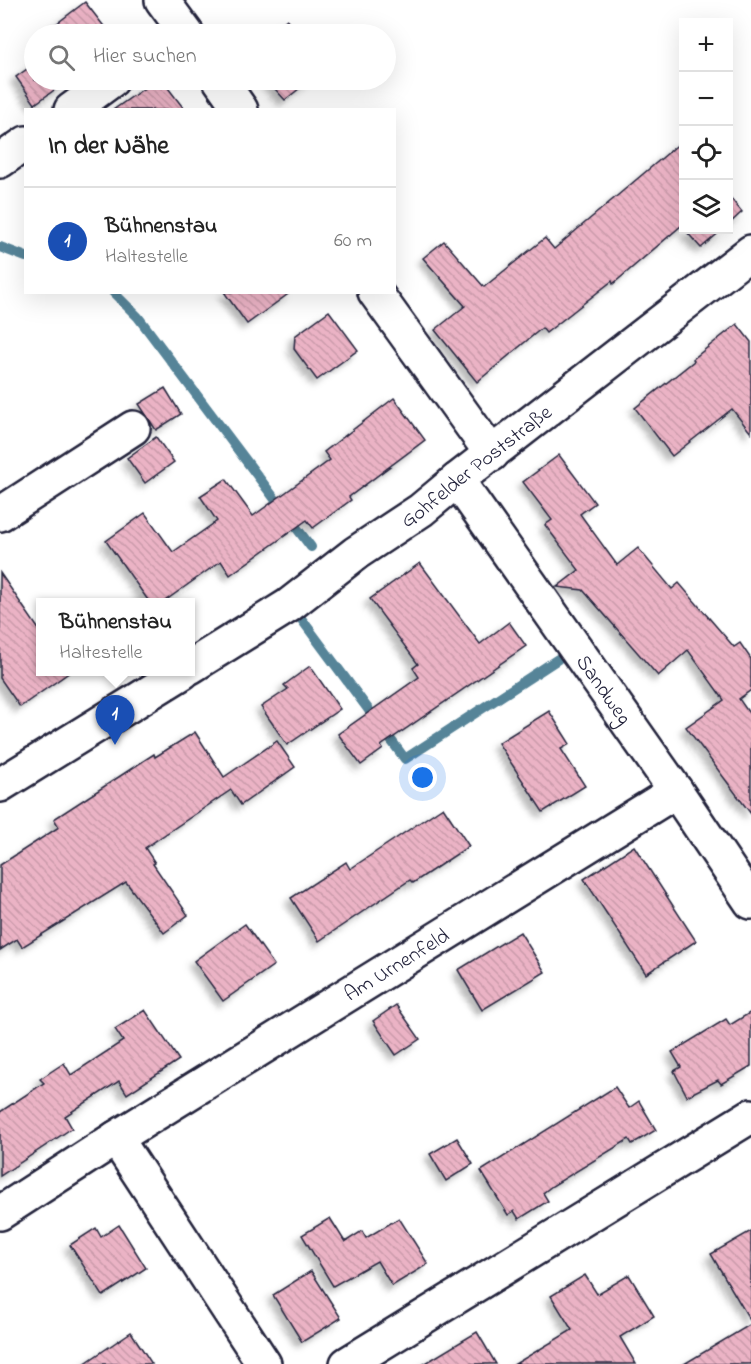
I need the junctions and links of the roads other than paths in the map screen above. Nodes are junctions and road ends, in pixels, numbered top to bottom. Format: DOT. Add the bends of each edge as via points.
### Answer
graph roads {
  1 [pos="162,0"];
  2 [pos="176,24"];
  3 [pos="98,90"];
  4 [pos="227,90"];
  5 [pos="74,108"];
  6 [pos="241,108"];
  7 [pos="24,144"];
  8 [pos="0,161"];
  9 [pos="751,252"];
  10 [pos="376,294"];
  11 [pos="133,428"];
  12 [pos="492,454"];
  13 [pos="457,480"];
  14 [pos="0,514"];
  15 [pos="195,664"];
  16 [pos="176,676"];
  17 [pos="3,777"];
  18 [pos="676,790"];
  19 [pos="751,902"];
  20 [pos="751,1116"];
  21 [pos="116,1138"];
  22 [pos="0,1213"];
  23 [pos="264,1364"];
  24 [pos="347,1364"];
  1 -- 2 [label="street"];
  3 -- 5 [label="street"];
  4 -- 6 [label="street"];
  7 -- 8 [label="street"];
  9 -- 12 [label="street, Gohfelder Poststraße"];
  10 -- 12 [label="street"];
  11 -- 14 [label="street"];
  12 -- 13 [label="street, Gohfelder Poststraße"];
  13 -- 15 [label="street, Gohfelder Poststraße" via="288,606"];
  13 -- 18 [label="street, Sandweg"];
  16 -- 17 [label="street"];
  18 -- 19 [label="street, Sandweg"];
  18 -- 21 [label="street, Am Urnenfeld"];
  20 -- 24 [label="street"];
  21 -- 22 [label="street, Am Urnenfeld"];
  21 -- 23 [label="street"];
}
